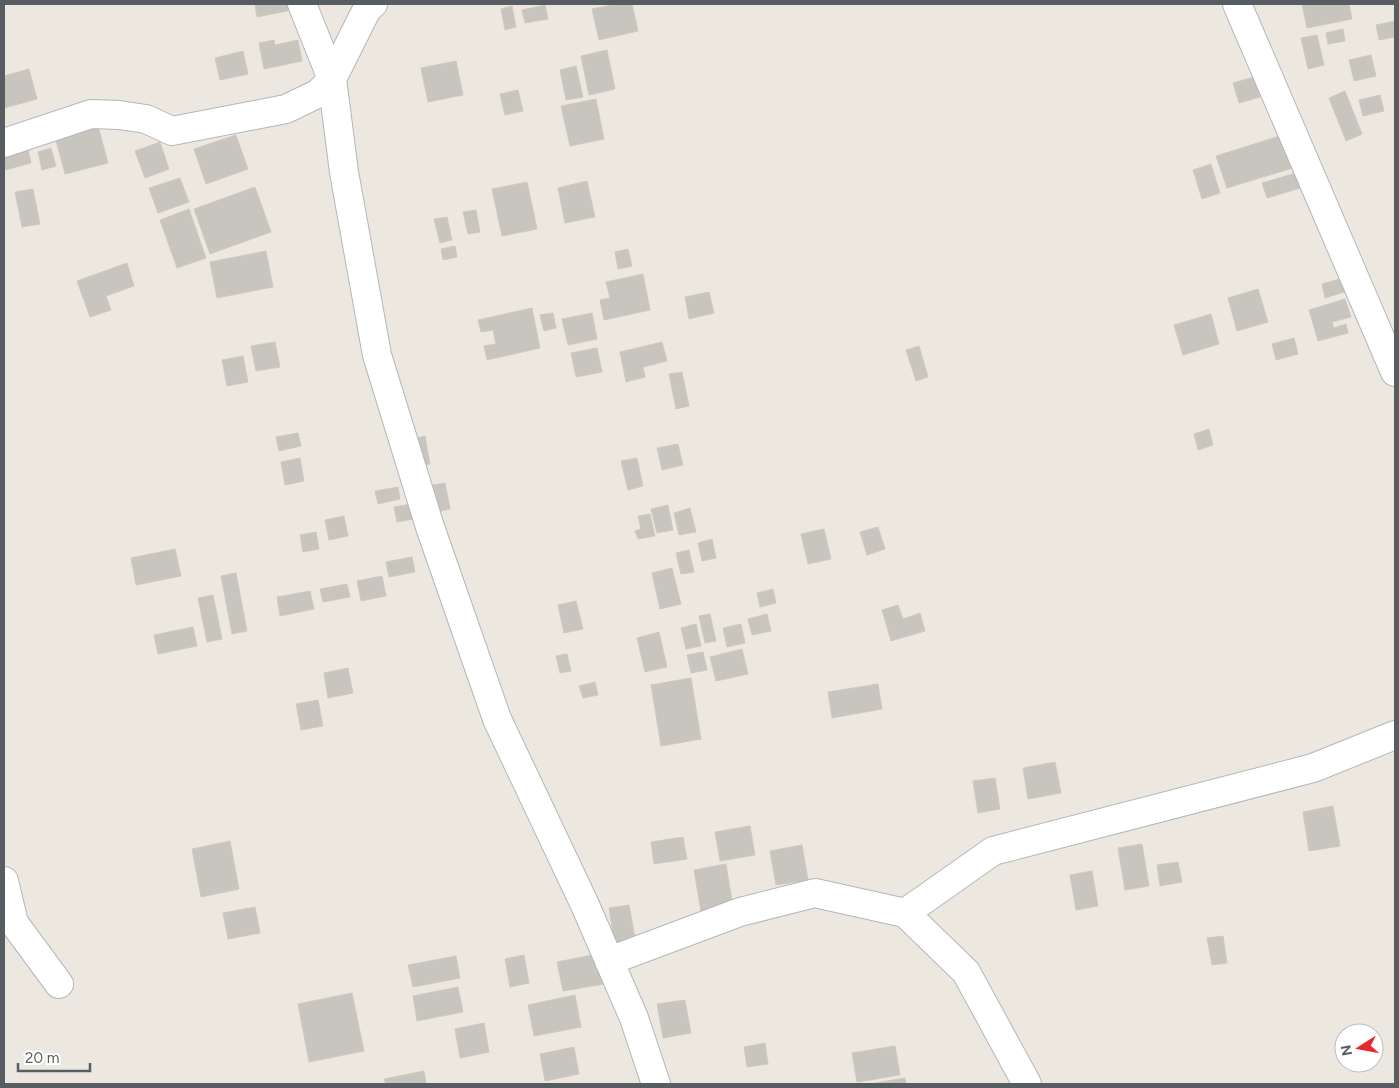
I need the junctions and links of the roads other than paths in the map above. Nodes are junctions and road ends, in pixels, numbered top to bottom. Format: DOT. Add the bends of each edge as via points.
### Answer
graph roads {
  1 [pos="302,4"];
  2 [pos="373,4"];
  3 [pos="1237,4"];
  4 [pos="332,79"];
  5 [pos="4,143"];
  6 [pos="1395,372"];
  7 [pos="1395,736"];
  8 [pos="4,881"];
  9 [pos="905,913"];
  10 [pos="609,962"];
  11 [pos="59,984"];
  12 [pos="656,1084"];
  13 [pos="1027,1084"];
  1 -- 4 [label="street"];
  2 -- 4 [label="street" via="367,9"];
  3 -- 6 [label="street"];
  4 -- 5 [label="street" via="319,93 286,109 222,123 172,131 146,119 91,114"];
  4 -- 10 [label="street" via="344,172 377,355 430,527 496,719"];
  7 -- 9 [label="street" via="1313,768 993,851"];
  8 -- 11 [label="street" via="14,923"];
  9 -- 10 [label="street" via="815,893 740,912"];
  9 -- 13 [label="street" via="966,972"];
  10 -- 12 [label="street" via="634,1018"];
}
